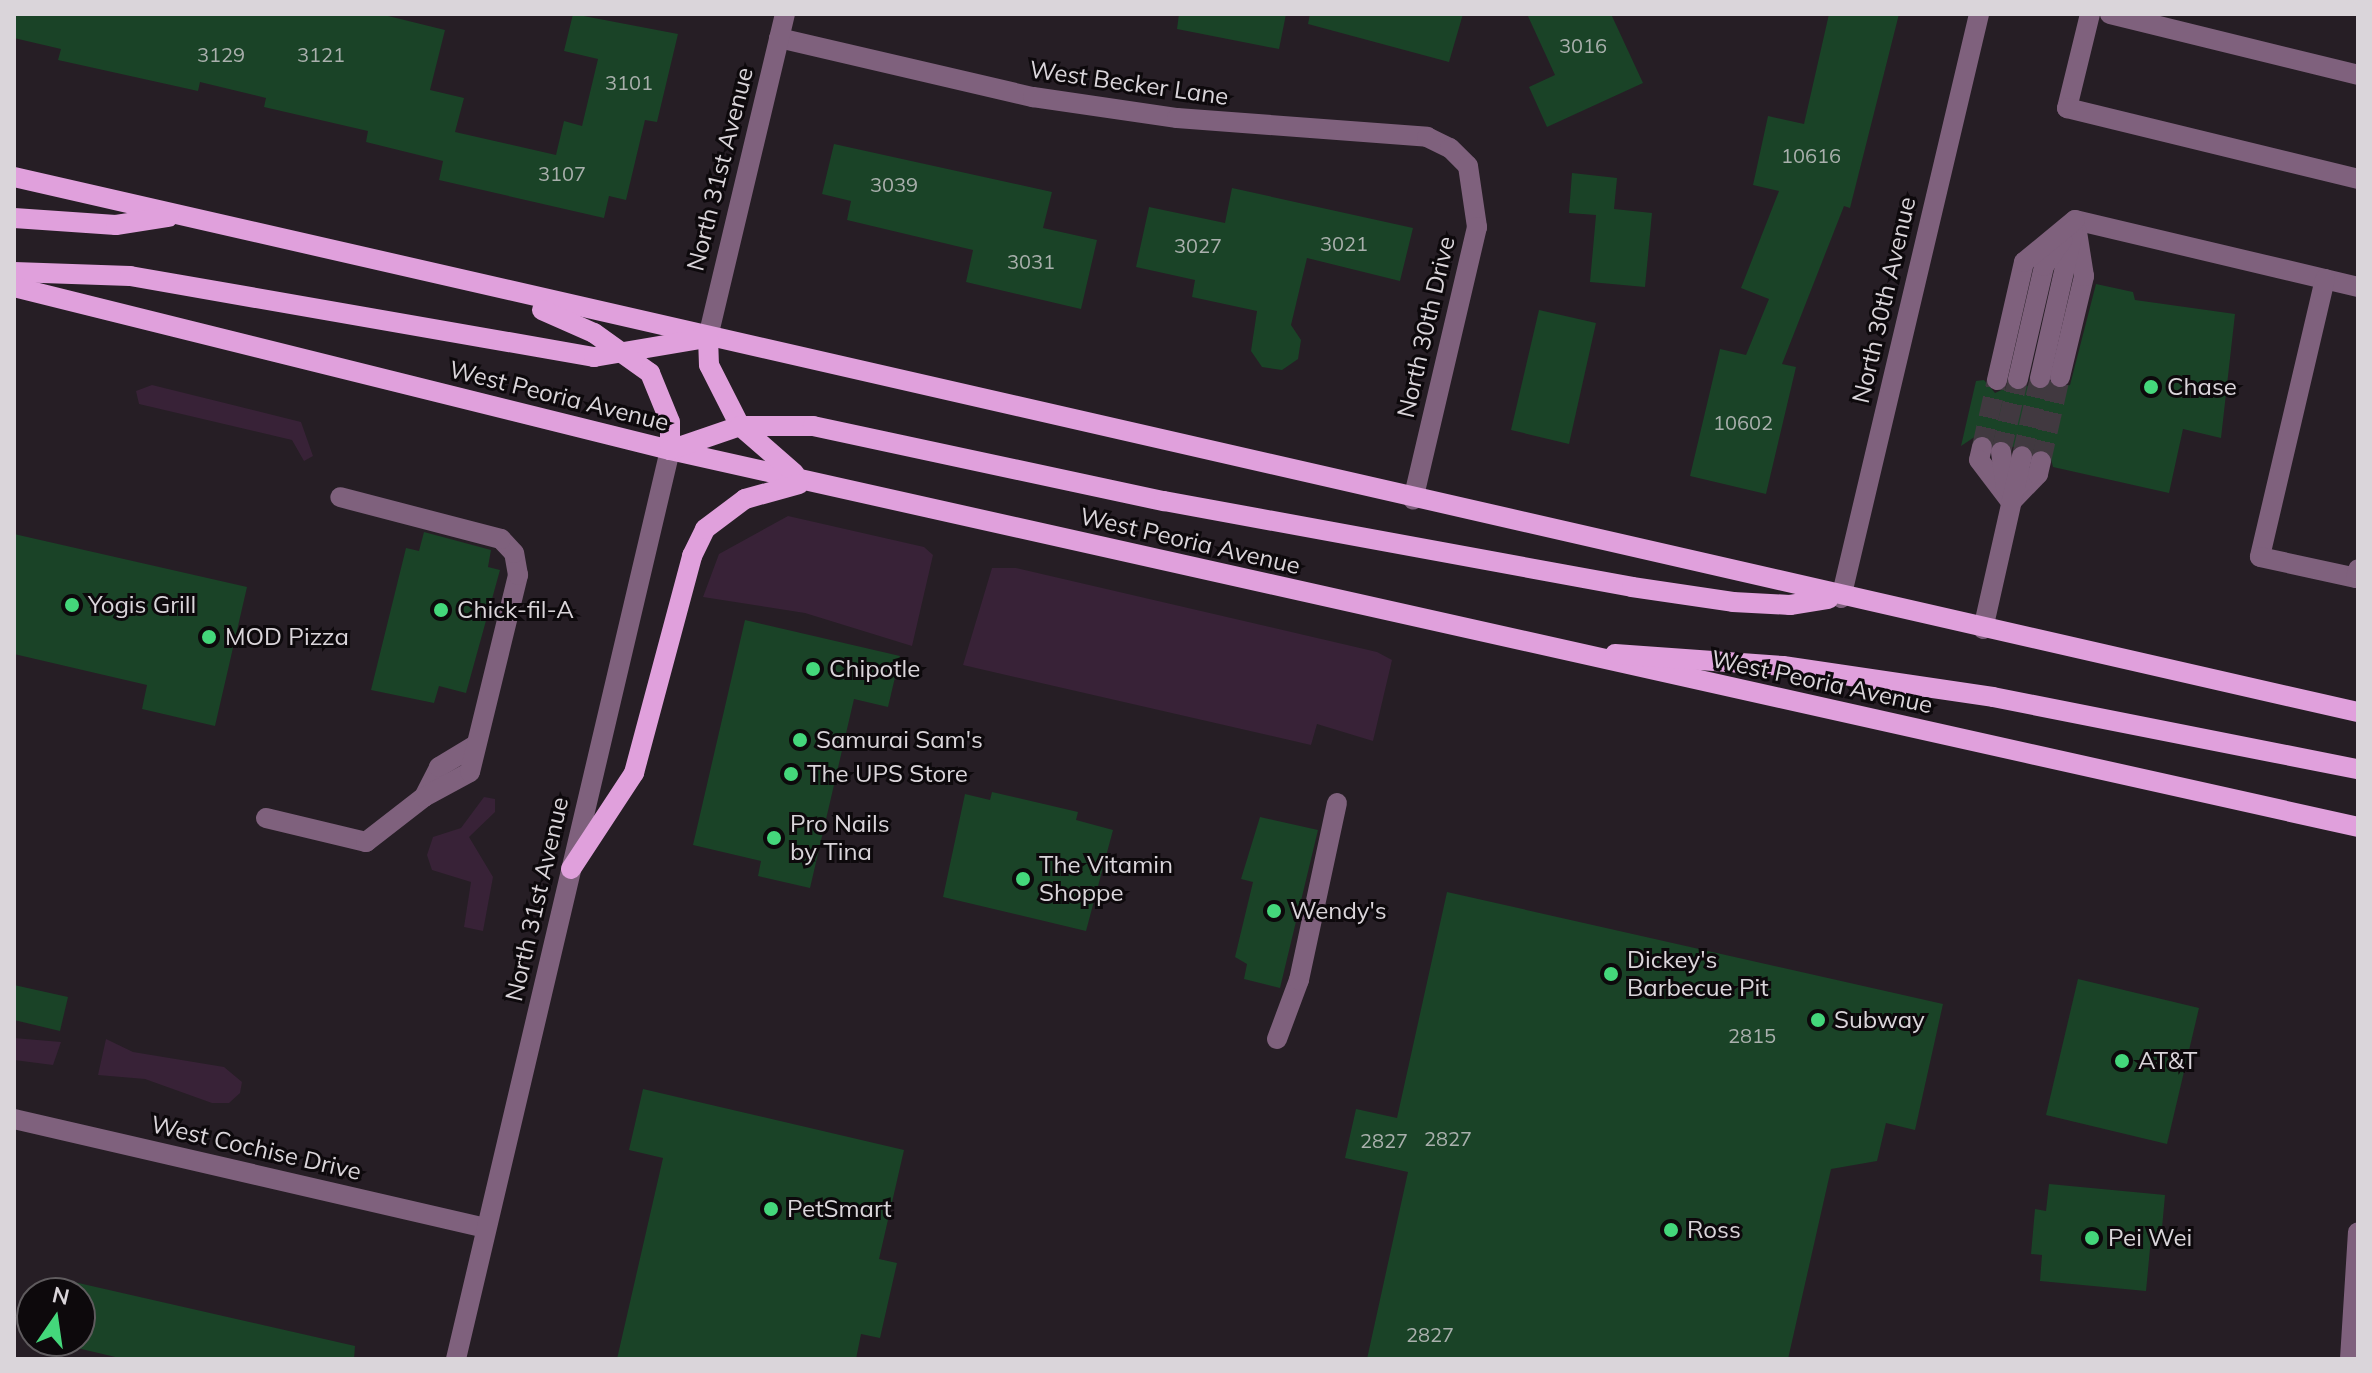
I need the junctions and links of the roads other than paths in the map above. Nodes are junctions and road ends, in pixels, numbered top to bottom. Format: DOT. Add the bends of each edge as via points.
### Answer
graph roads {
  1 [pos="785,14"];
  2 [pos="1979,14"];
  3 [pos="2090,14"];
  4 [pos="2110,14"];
  5 [pos="779,38"];
  6 [pos="2358,75"];
  7 [pos="1468,166"];
  8 [pos="14,177"];
  9 [pos="2358,179"];
  10 [pos="180,215"];
  11 [pos="14,218"];
  12 [pos="2075,220"];
  13 [pos="14,272"];
  14 [pos="2325,279"];
  15 [pos="473,282"];
  16 [pos="14,287"];
  17 [pos="2358,287"];
  18 [pos="708,337"];
  19 [pos="631,355"];
  20 [pos="2050,377"];
  21 [pos="2018,379"];
  22 [pos="1997,380"];
  23 [pos="740,426"];
  24 [pos="670,450"];
  25 [pos="811,482"];
  26 [pos="340,497"];
  27 [pos="1413,500"];
  28 [pos="2011,502"];
  29 [pos="2358,569"];
  30 [pos="1841,598"];
  31 [pos="1983,629"];
  32 [pos="1571,654"];
  33 [pos="2358,712"];
  34 [pos="2358,769"];
  35 [pos="1337,803"];
  36 [pos="266,818"];
  37 [pos="2358,827"];
  38 [pos="571,869"];
  39 [pos="1277,1039"];
  40 [pos="14,1119"];
  41 [pos="485,1228"];
  42 [pos="2358,1232"];
  43 [pos="456,1359"];
  44 [pos="2350,1359"];
  1 -- 5 [label="street, North 31st Avenue"];
  2 -- 30 [label="street, North 30th Avenue"];
  3 -- 9 [label="street" via="2067,108"];
  4 -- 6 [label="street"];
  5 -- 7 [label="street, West Becker Lane" via="1062,101 1206,121 1427,137"];
  5 -- 18 [label="street, North 31st Avenue"];
  7 -- 27 [label="street, North 30th Drive" via="1477,227"];
  8 -- 10 [label="main road"];
  10 -- 11 [label="main road" via="116,225"];
  10 -- 15 [label="main road"];
  12 -- 14 [label="street"];
  12 -- 20 [label="street"];
  12 -- 21 [label="street" via="2044,266"];
  12 -- 22 [label="street" via="2024,262"];
  13 -- 19 [label="main road" via="130,276 559,353"];
  14 -- 17 [label="street"];
  14 -- 29 [label="street" via="2260,557 2356,578"];
  15 -- 18 [label="main road"];
  15 -- 19 [label="main road" via="564,319"];
  16 -- 24 [label="main road, West Peoria Avenue"];
  18 -- 19 [label="main road"];
  18 -- 23 [label="main road" via="709,365"];
  18 -- 27 [label="main road"];
  19 -- 24 [label="main road" via="662,395"];
  23 -- 24 [label="main road"];
  23 -- 25 [label="main road" via="777,464"];
  23 -- 30 [label="main road" via="781,424 852,433 1164,501 1632,587 1790,605"];
  24 -- 25 [label="main road, West Peoria Avenue"];
  24 -- 38 [label="street, North 31st Avenue"];
  25 -- 32 [label="main road, West Peoria Avenue"];
  25 -- 38 [label="main road" via="745,499 705,529 692,556 634,773"];
  26 -- 36 [label="street" via="501,539 514,553 518,575 474,746 439,767 424,797 366,842"];
  27 -- 30 [label="main road"];
  28 -- 28 [label="street" via="2038,474 2012,454 1999,464"];
  28 -- 31 [label="street"];
  30 -- 31 [label="main road"];
  31 -- 33 [label="main road"];
  32 -- 34 [label="main road" via="1683,656 1883,681"];
  32 -- 37 [label="main road, West Peoria Avenue"];
  35 -- 39 [label="street" via="1299,980"];
  38 -- 41 [label="street, North 31st Avenue"];
  40 -- 41 [label="street, West Cochise Drive"];
  41 -- 43 [label="street, North 31st Avenue"];
  42 -- 44 [label="street"];
}
